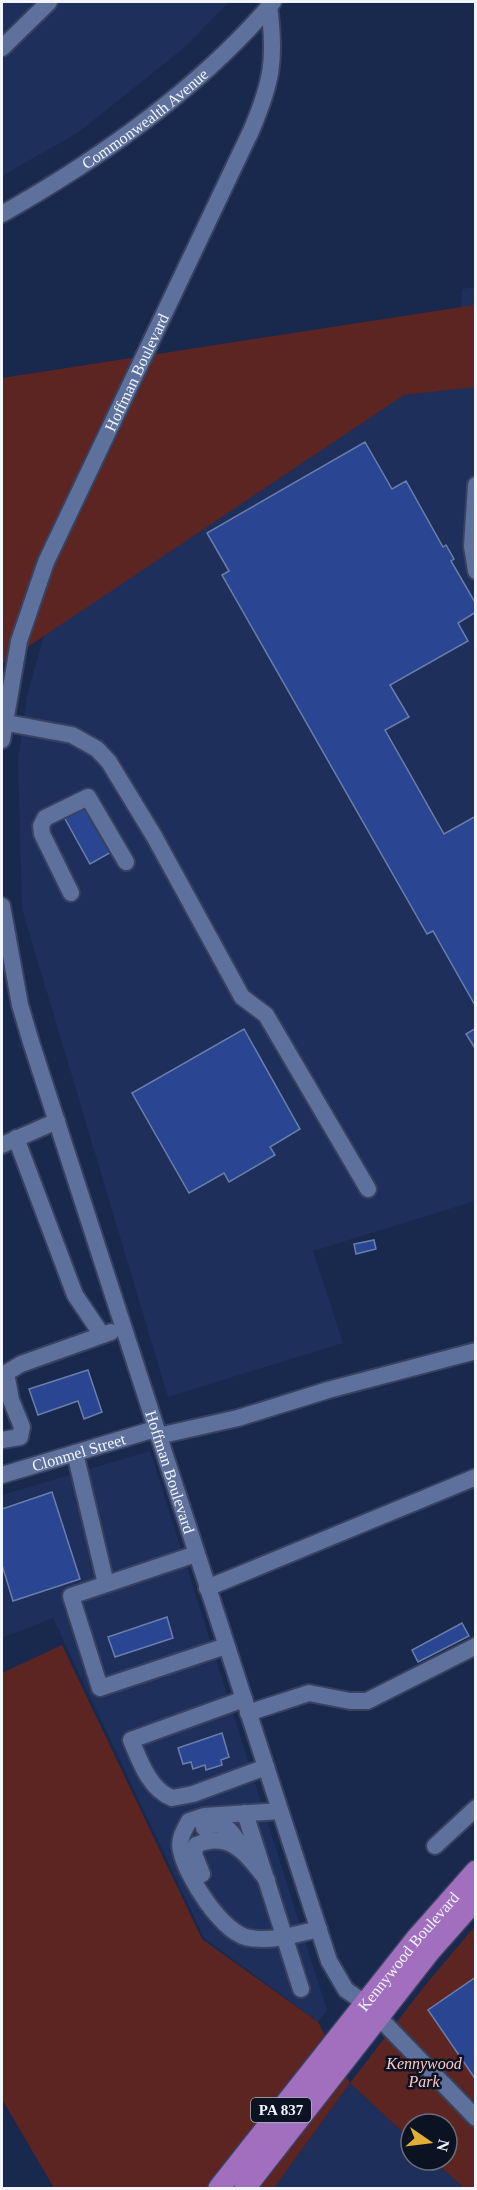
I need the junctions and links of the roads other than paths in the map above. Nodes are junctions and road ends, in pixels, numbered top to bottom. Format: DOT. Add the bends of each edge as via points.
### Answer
graph roads {
  1 [pos="50,2"];
  2 [pos="271,4"];
  3 [pos="2,48"];
  4 [pos="2,214"];
  5 [pos="476,484"];
  6 [pos="476,571"];
  7 [pos="3,722"];
  8 [pos="2,740"];
  9 [pos="126,862"];
  10 [pos="71,893"];
  11 [pos="2,906"];
  12 [pos="57,1121"];
  13 [pos="9,1142"];
  14 [pos="368,1189"];
  15 [pos="123,1327"];
  16 [pos="102,1335"];
  17 [pos="476,1351"];
  18 [pos="157,1433"];
  19 [pos="2,1440"];
  20 [pos="75,1453"];
  21 [pos="2,1475"];
  22 [pos="476,1477"];
  23 [pos="196,1554"];
  24 [pos="106,1584"];
  25 [pos="207,1588"];
  26 [pos="226,1646"];
  27 [pos="476,1646"];
  28 [pos="246,1706"];
  29 [pos="266,1767"];
  30 [pos="476,1808"];
  31 [pos="280,1810"];
  32 [pos="245,1813"];
  33 [pos="435,1846"];
  34 [pos="476,1871"];
  35 [pos="267,1880"];
  36 [pos="476,1899"];
  37 [pos="319,1929"];
  38 [pos="285,1936"];
  39 [pos="248,1938"];
  40 [pos="301,1989"];
  41 [pos="372,2010"];
  42 [pos="350,2037"];
  43 [pos="476,2118"];
  44 [pos="219,2188"];
  45 [pos="245,2188"];
  1 -- 3 [label="street"];
  2 -- 4 [label="street, Commonwealth Avenue" via="216,60 127,135"];
  2 -- 7 [label="street, Hoffman Boulevard" via="273,66 265,98 46,562 20,641"];
  5 -- 6 [label="street" via="472,546"];
  7 -- 8 [label="street, Hoffman Boulevard"];
  7 -- 14 [label="street" via="72,735 97,749 109,762 159,844 242,997 266,1016"];
  9 -- 10 [label="street" via="90,799 84,797 54,813 42,821 42,834"];
  11 -- 12 [label="street, Hoffman Boulevard" via="20,1005"];
  12 -- 13 [label="street"];
  12 -- 15 [label="street, Hoffman Boulevard"];
  13 -- 16 [label="street" via="75,1295"];
  15 -- 16 [label="street"];
  15 -- 18 [label="street, Hoffman Boulevard"];
  16 -- 19 [label="street" via="6,1373 22,1427 20,1437"];
  17 -- 18 [label="street, Clonmel Street" via="238,1418"];
  18 -- 20 [label="street, Clonmel Street"];
  18 -- 23 [label="street, Hoffman Boulevard"];
  20 -- 21 [label="street, Clonmel Street"];
  20 -- 24 [label="street"];
  22 -- 25 [label="street"];
  23 -- 24 [label="street"];
  23 -- 25 [label="street, Hoffman Boulevard"];
  24 -- 26 [label="street" via="70,1596 100,1688"];
  25 -- 26 [label="street, Hoffman Boulevard"];
  26 -- 28 [label="street, Hoffman Boulevard"];
  27 -- 28 [label="street" via="367,1701 301,1694"];
  28 -- 29 [label="street, Hoffman Boulevard"];
  28 -- 29 [label="street" via="131,1740 155,1787 172,1798"];
  29 -- 31 [label="street, Hoffman Boulevard"];
  30 -- 33 [label="street"];
  31 -- 32 [label="street"];
  31 -- 37 [label="street, Hoffman Boulevard"];
  32 -- 35 [label="street"];
  32 -- 39 [label="street" via="189,1821 181,1837 181,1851 198,1887 220,1919"];
  34 -- 41 [label="main road, Kennywood Boulevard / PA 837" via="441,1908"];
  35 -- 38 [label="street"];
  35 -- 39 [label="street" via="244,1852 226,1841 217,1839 196,1845 194,1854 199,1870"];
  36 -- 41 [label="main road, Kennywood Boulevard / PA 837"];
  37 -- 38 [label="street"];
  37 -- 41 [label="street, Hoffman Boulevard" via="335,1976"];
  38 -- 39 [label="street"];
  38 -- 40 [label="street"];
  41 -- 42 [label="main road, Kennywood Boulevard / PA 837"];
  41 -- 43 [label="street, Hoffman Boulevard"];
  42 -- 44 [label="main road, PA 837"];
  42 -- 45 [label="main road, PA 837"];
}
